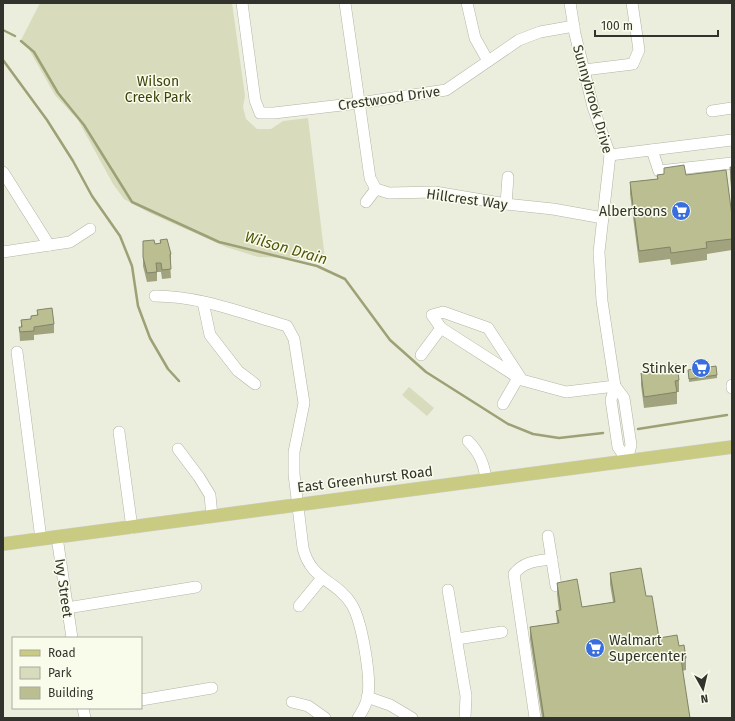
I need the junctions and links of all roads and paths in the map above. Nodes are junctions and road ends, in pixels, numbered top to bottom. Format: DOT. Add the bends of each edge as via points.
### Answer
graph roads {
  1 [pos="242,3"];
  2 [pos="345,3"];
  3 [pos="467,3"];
  4 [pos="570,3"];
  5 [pos="632,3"];
  6 [pos="574,26"];
  7 [pos="488,61"];
  8 [pos="584,70"];
  9 [pos="359,103"];
  10 [pos="732,108"];
  11 [pos="712,111"];
  12 [pos="732,140"];
  13 [pos="652,150"];
  14 [pos="610,155"];
  15 [pos="732,162"];
  16 [pos="3,172"];
  17 [pos="508,177"];
  18 [pos="376,189"];
  19 [pos="366,202"];
  20 [pos="506,204"];
  21 [pos="603,218"];
  22 [pos="90,229"];
  23 [pos="49,245"];
  24 [pos="3,252"];
  25 [pos="155,296"];
  26 [pos="203,302"];
  27 [pos="441,328"];
  28 [pos="17,352"];
  29 [pos="421,355"];
  30 [pos="520,379"];
  31 [pos="255,384"];
  32 [pos="615,386"];
  33 [pos="504,404"];
  34 [pos="119,432"];
  35 [pos="468,441"];
  36 [pos="732,447"];
  37 [pos="178,449"];
  38 [pos="626,460"];
  39 [pos="486,479"];
  40 [pos="298,504"];
  41 [pos="212,516"];
  42 [pos="132,528"];
  43 [pos="548,536"];
  44 [pos="57,537"];
  45 [pos="41,539"];
  46 [pos="3,544"];
  47 [pos="552,559"];
  48 [pos="322,578"];
  49 [pos="556,586"];
  50 [pos="196,587"];
  51 [pos="448,590"];
  52 [pos="299,606"];
  53 [pos="67,608"];
  54 [pos="502,632"];
  55 [pos="72,637"];
  56 [pos="457,639"];
  57 [pos="212,688"];
  58 [pos="368,697"];
  59 [pos="142,700"];
  60 [pos="292,702"];
  61 [pos="325,718"];
  62 [pos="358,718"];
  63 [pos="412,718"];
  64 [pos="465,718"];
  65 [pos="535,718"];
  1 -- 9 [label="street, Crestwood Drive" via="255,100 260,113"];
  2 -- 9 [label="street"];
  3 -- 7 [label="street" via="475,38"];
  4 -- 6 [label="street, Sunnybrook Drive"];
  5 -- 8 [label="street" via="639,50 633,64"];
  6 -- 7 [label="street, Crestwood Drive" via="527,36"];
  6 -- 8 [label="street, Sunnybrook Drive"];
  7 -- 9 [label="street, Crestwood Drive" via="446,90"];
  8 -- 14 [label="street, Sunnybrook Drive" via="593,107"];
  9 -- 18 [label="street" via="370,178"];
  10 -- 11 [label="street"];
  12 -- 13 [label="street"];
  13 -- 14 [label="street"];
  13 -- 15 [label="street" via="660,171"];
  14 -- 21 [label="street, Sunnybrook Drive"];
  16 -- 23 [label="street"];
  17 -- 20 [label="street"];
  18 -- 19 [label="street"];
  18 -- 20 [label="street, Hillcrest Way" via="389,193 435,192"];
  20 -- 21 [label="street, Hillcrest Way"];
  21 -- 32 [label="street, Sunnybrook Drive" via="599,252 602,301"];
  22 -- 23 [label="street" via="70,242"];
  23 -- 24 [label="street"];
  25 -- 26 [label="street" via="190,298"];
  26 -- 31 [label="street" via="210,335 238,371"];
  26 -- 40 [label="street" via="287,326 294,339 304,403 294,452"];
  27 -- 29 [label="street"];
  27 -- 30 [label="street"];
  27 -- 30 [label="street" via="432,315 442,312 488,328"];
  28 -- 45 [label="street"];
  30 -- 32 [label="street" via="566,392"];
  30 -- 33 [label="street"];
  32 -- 38 [label="street, Sunnybrook Drive" via="612,400 618,447"];
  34 -- 42 [label="street"];
  35 -- 39 [label="street" via="478,451"];
  36 -- 38 [label="main road, East Greenhurst Road"];
  37 -- 41 [label="street" via="210,495"];
  38 -- 39 [label="main road, East Greenhurst Road"];
  39 -- 40 [label="main road, East Greenhurst Road"];
  40 -- 41 [label="main road, East Greenhurst Road"];
  40 -- 48 [label="street" via="306,559"];
  41 -- 42 [label="main road, East Greenhurst Road"];
  42 -- 44 [label="main road, East Greenhurst Road"];
  43 -- 47 [label="street"];
  44 -- 45 [label="main road, East Greenhurst Road"];
  44 -- 53 [label="street, Ivy Street"];
  45 -- 46 [label="main road, East Greenhurst Road"];
  47 -- 49 [label="street"];
  47 -- 65 [label="street" via="528,563 519,567 514,574"];
  48 -- 52 [label="street"];
  48 -- 58 [label="street" via="338,589 352,604 359,623 368,673"];
  50 -- 53 [label="street"];
  51 -- 56 [label="street"];
  53 -- 55 [label="street, Ivy Street"];
  54 -- 56 [label="street"];
  56 -- 64 [label="street" via="466,696"];
  57 -- 59 [label="street"];
  58 -- 62 [label="street"];
  58 -- 63 [label="street" via="390,705"];
  60 -- 61 [label="street" via="308,706"];
}
